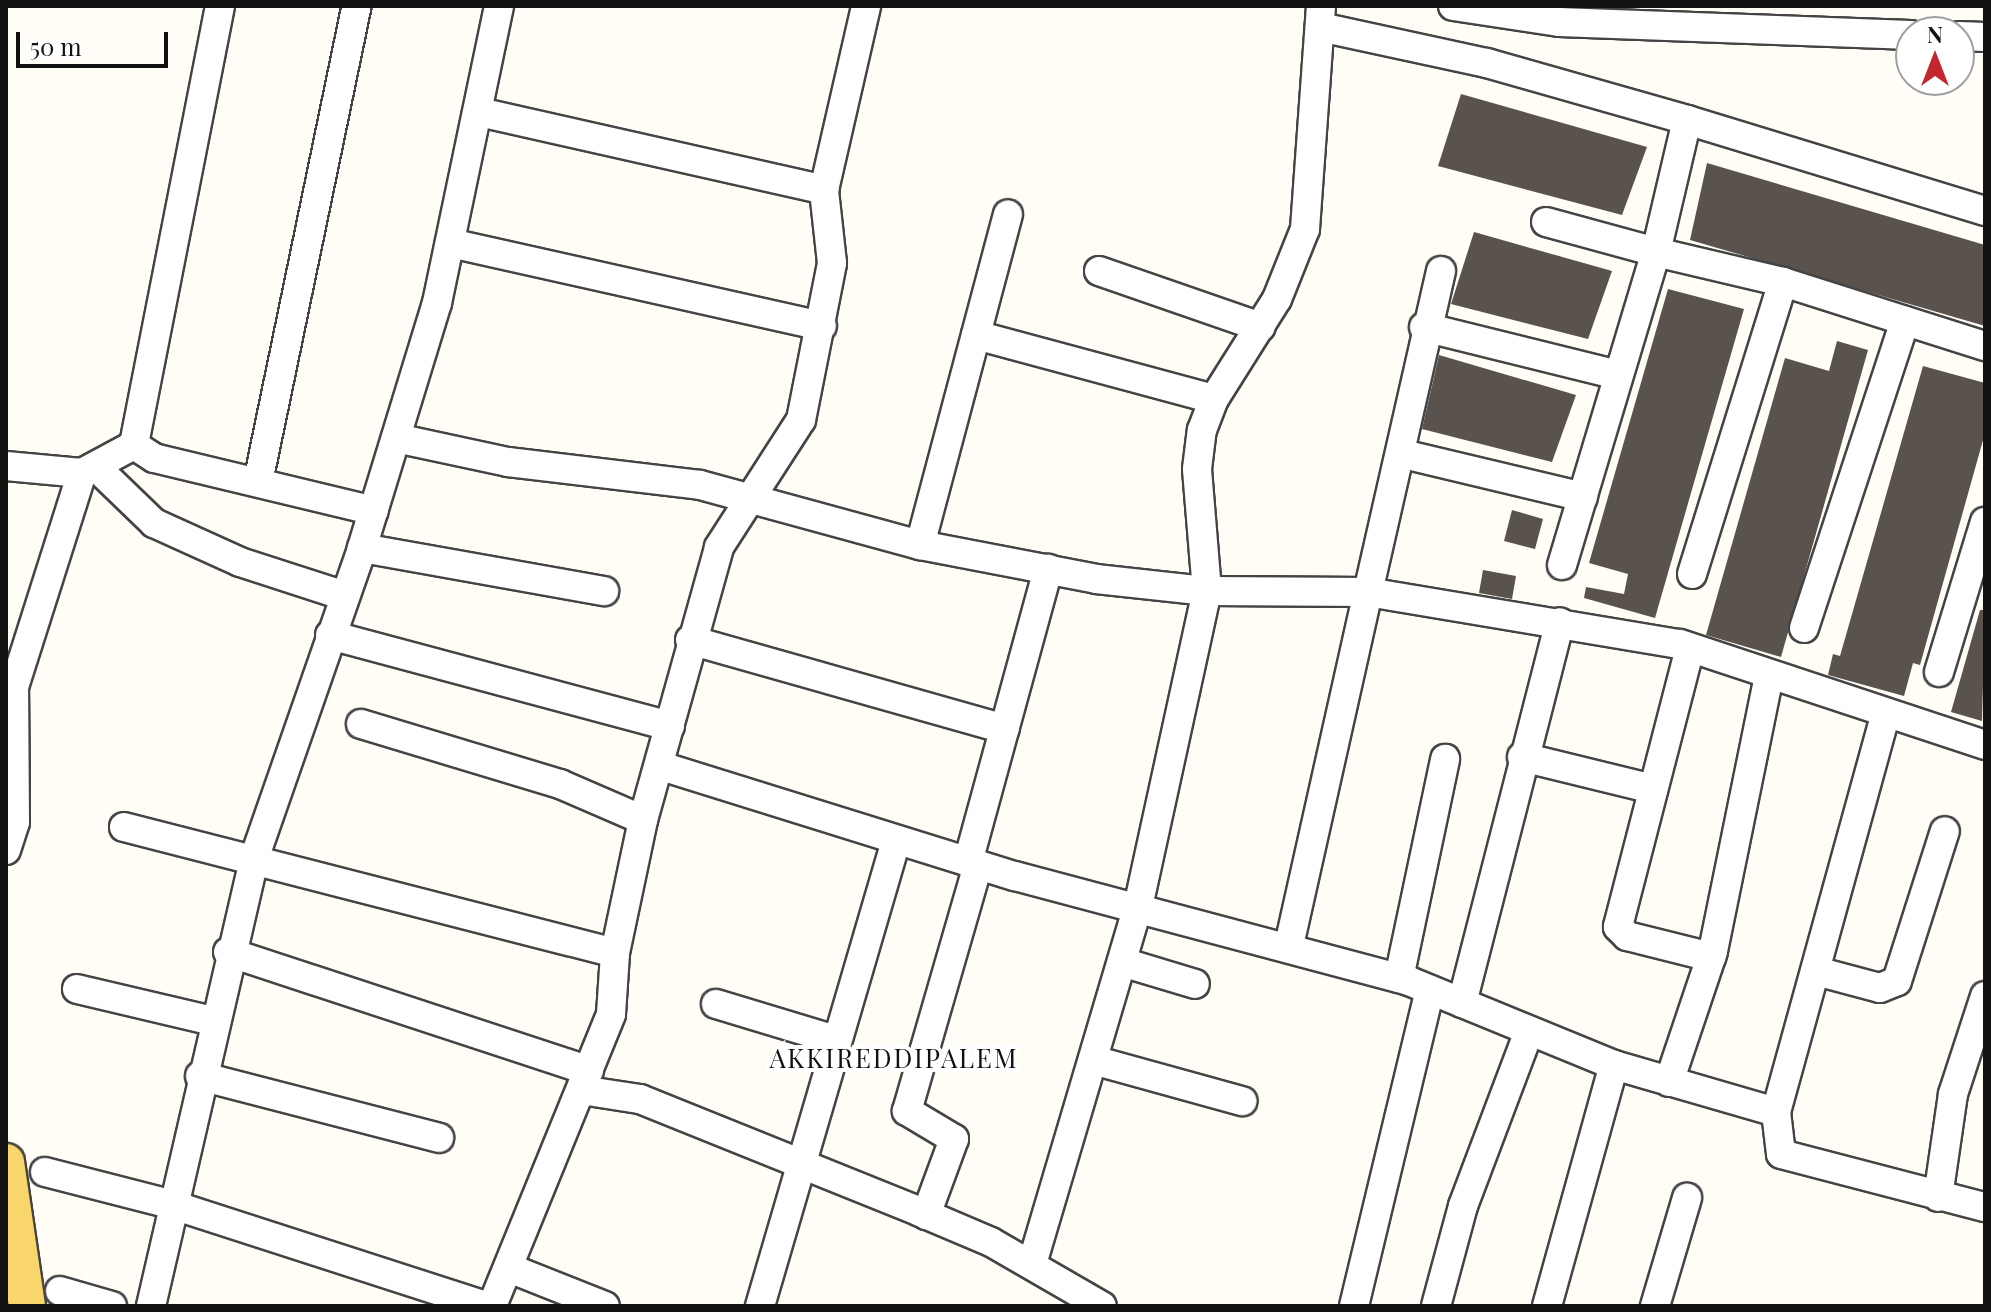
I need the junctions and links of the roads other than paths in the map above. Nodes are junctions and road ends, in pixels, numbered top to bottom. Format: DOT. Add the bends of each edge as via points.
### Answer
graph roads {
  1 [pos="220,6"];
  2 [pos="357,6"];
  3 [pos="499,6"];
  4 [pos="866,6"];
  5 [pos="1472,8"];
  6 [pos="1320,16"];
  7 [pos="1682,17"];
  8 [pos="1895,34"];
  9 [pos="479,112"];
  10 [pos="1687,120"];
  11 [pos="824,190"];
  12 [pos="1985,211"];
  13 [pos="1008,214"];
  14 [pos="1546,222"];
  15 [pos="450,243"];
  16 [pos="1656,252"];
  17 [pos="1099,271"];
  18 [pos="1441,271"];
  19 [pos="1783,282"];
  20 [pos="1905,321"];
  21 [pos="822,326"];
  22 [pos="1261,327"];
  23 [pos="1424,327"];
  24 [pos="976,335"];
  25 [pos="1985,346"];
  26 [pos="1618,375"];
  27 [pos="1214,399"];
  28 [pos="396,438"];
  29 [pos="134,445"];
  30 [pos="1403,454"];
  31 [pos="6,466"];
  32 [pos="89,470"];
  33 [pos="258,482"];
  34 [pos="1583,497"];
  35 [pos="753,498"];
  36 [pos="374,511"];
  37 [pos="1985,522"];
  38 [pos="920,545"];
  39 [pos="362,548"];
  40 [pos="1562,565"];
  41 [pos="1048,569"];
  42 [pos="1692,574"];
  43 [pos="604,591"];
  44 [pos="1207,591"];
  45 [pos="1368,592"];
  46 [pos="345,596"];
  47 [pos="1560,622"];
  48 [pos="1804,628"];
  49 [pos="330,635"];
  50 [pos="690,640"];
  51 [pos="1690,648"];
  52 [pos="1939,672"];
  53 [pos="1769,675"];
  54 [pos="1885,715"];
  55 [pos="361,724"];
  56 [pos="670,726"];
  57 [pos="1005,729"];
  58 [pos="1985,745"];
  59 [pos="1522,757"];
  60 [pos="1445,759"];
  61 [pos="661,766"];
  62 [pos="1653,789"];
  63 [pos="643,820"];
  64 [pos="124,827"];
  65 [pos="1945,831"];
  66 [pos="896,842"];
  67 [pos="6,850"];
  68 [pos="254,859"];
  69 [pos="973,864"];
  70 [pos="1138,907"];
  71 [pos="1289,946"];
  72 [pos="228,952"];
  73 [pos="615,953"];
  74 [pos="1711,957"];
  75 [pos="1122,962"];
  76 [pos="1816,971"];
  77 [pos="1399,978"];
  78 [pos="1195,984"];
  79 [pos="77,989"];
  80 [pos="1430,990"];
  81 [pos="1985,996"];
  82 [pos="1462,1003"];
  83 [pos="716,1004"];
  84 [pos="212,1021"];
  85 [pos="1529,1031"];
  86 [pos="835,1040"];
  87 [pos="1093,1060"];
  88 [pos="1614,1065"];
  89 [pos="200,1076"];
  90 [pos="585,1080"];
  91 [pos="1669,1082"];
  92 [pos="1242,1101"];
  93 [pos="1776,1112"];
  94 [pos="439,1138"];
  95 [pos="6,1162"];
  96 [pos="797,1163"];
  97 [pos="45,1172"];
  98 [pos="1938,1197"];
  99 [pos="1687,1198"];
  100 [pos="170,1204"];
  101 [pos="1985,1207"];
  102 [pos="926,1215"];
  103 [pos="1032,1264"];
  104 [pos="509,1268"];
  105 [pos="60,1291"];
  106 [pos="27,1306"];
  107 [pos="112,1306"];
  108 [pos="151,1306"];
  109 [pos="489,1306"];
  110 [pos="605,1306"];
  111 [pos="760,1306"];
  112 [pos="1102,1306"];
  113 [pos="1354,1306"];
  114 [pos="1436,1306"];
  115 [pos="1547,1306"];
  116 [pos="1655,1306"];
  1 -- 29 [label="street"];
  2 -- 33 [label="street"];
  3 -- 9 [label="street"];
  4 -- 11 [label="street"];
  5 -- 7 [label="street"];
  6 -- 10 [label="street"];
  6 -- 22 [label="street" via="1305,229"];
  7 -- 8 [label="street"];
  9 -- 11 [label="street"];
  9 -- 15 [label="street"];
  10 -- 12 [label="street"];
  10 -- 16 [label="street"];
  11 -- 21 [label="street" via="832,263"];
  13 -- 24 [label="street"];
  14 -- 16 [label="street"];
  15 -- 21 [label="street"];
  15 -- 28 [label="street"];
  16 -- 19 [label="street"];
  16 -- 26 [label="street"];
  17 -- 22 [label="street"];
  18 -- 23 [label="street"];
  19 -- 20 [label="street"];
  19 -- 42 [label="street"];
  20 -- 25 [label="street"];
  20 -- 48 [label="street"];
  21 -- 35 [label="street" via="801,420"];
  22 -- 27 [label="street"];
  23 -- 26 [label="street"];
  23 -- 30 [label="street"];
  24 -- 27 [label="street"];
  24 -- 38 [label="street"];
  26 -- 34 [label="street"];
  27 -- 44 [label="street" via="1197,469"];
  28 -- 35 [label="street" via="508,462 668,479"];
  28 -- 36 [label="street"];
  29 -- 32 [label="street"];
  29 -- 33 [label="street" via="154,458"];
  30 -- 34 [label="street"];
  30 -- 45 [label="street"];
  31 -- 32 [label="street"];
  32 -- 46 [label="street" via="154,523 240,562"];
  32 -- 67 [label="street" via="14,687 15,822"];
  33 -- 36 [label="street"];
  34 -- 40 [label="street"];
  35 -- 38 [label="street"];
  35 -- 50 [label="street" via="719,547"];
  36 -- 39 [label="street"];
  37 -- 52 [label="street"];
  38 -- 41 [label="street"];
  39 -- 43 [label="street"];
  39 -- 46 [label="street"];
  41 -- 44 [label="street"];
  41 -- 57 [label="street"];
  44 -- 45 [label="street"];
  44 -- 70 [label="street"];
  45 -- 47 [label="street"];
  45 -- 71 [label="street"];
  46 -- 49 [label="street"];
  47 -- 51 [label="street"];
  47 -- 59 [label="street"];
  49 -- 56 [label="street"];
  49 -- 68 [label="street"];
  50 -- 56 [label="street"];
  50 -- 57 [label="street"];
  51 -- 53 [label="street"];
  51 -- 62 [label="street"];
  53 -- 54 [label="street"];
  53 -- 74 [label="street"];
  54 -- 58 [label="street"];
  54 -- 76 [label="street"];
  55 -- 63 [label="street" via="560,784"];
  56 -- 61 [label="street"];
  57 -- 69 [label="street"];
  59 -- 62 [label="street"];
  59 -- 82 [label="street"];
  60 -- 77 [label="street"];
  61 -- 63 [label="street"];
  61 -- 66 [label="street" via="793,802"];
  62 -- 74 [label="street" via="1618,927 1627,936"];
  63 -- 73 [label="street"];
  64 -- 68 [label="street"];
  65 -- 76 [label="street" via="1897,981 1880,988"];
  66 -- 69 [label="street"];
  66 -- 86 [label="street"];
  68 -- 72 [label="street"];
  68 -- 73 [label="street"];
  69 -- 70 [label="street"];
  69 -- 102 [label="street" via="909,1102 913,1117 954,1139"];
  70 -- 71 [label="street"];
  70 -- 75 [label="street"];
  71 -- 77 [label="street"];
  72 -- 84 [label="street"];
  72 -- 90 [label="street"];
  73 -- 90 [label="street" via="611,1014"];
  74 -- 91 [label="street"];
  75 -- 78 [label="street"];
  75 -- 87 [label="street"];
  76 -- 93 [label="street"];
  77 -- 80 [label="street"];
  79 -- 84 [label="street"];
  80 -- 82 [label="street"];
  80 -- 113 [label="street"];
  81 -- 98 [label="street" via="1953,1094"];
  82 -- 85 [label="street"];
  83 -- 86 [label="street"];
  84 -- 89 [label="street"];
  85 -- 88 [label="street"];
  85 -- 114 [label="street" via="1463,1206"];
  86 -- 96 [label="street"];
  87 -- 92 [label="street"];
  87 -- 103 [label="street"];
  88 -- 91 [label="street"];
  88 -- 115 [label="street"];
  89 -- 94 [label="street"];
  89 -- 100 [label="street"];
  90 -- 96 [label="street"];
  90 -- 104 [label="street"];
  91 -- 93 [label="street"];
  93 -- 98 [label="street" via="1780,1153"];
  95 -- 106 [label="main road"];
  96 -- 102 [label="street"];
  96 -- 111 [label="street"];
  97 -- 100 [label="street"];
  98 -- 101 [label="street"];
  99 -- 116 [label="street"];
  100 -- 108 [label="street"];
  100 -- 109 [label="street"];
  102 -- 103 [label="street"];
  103 -- 112 [label="street"];
  104 -- 109 [label="street"];
  104 -- 110 [label="street"];
  105 -- 107 [label="street"];
}
